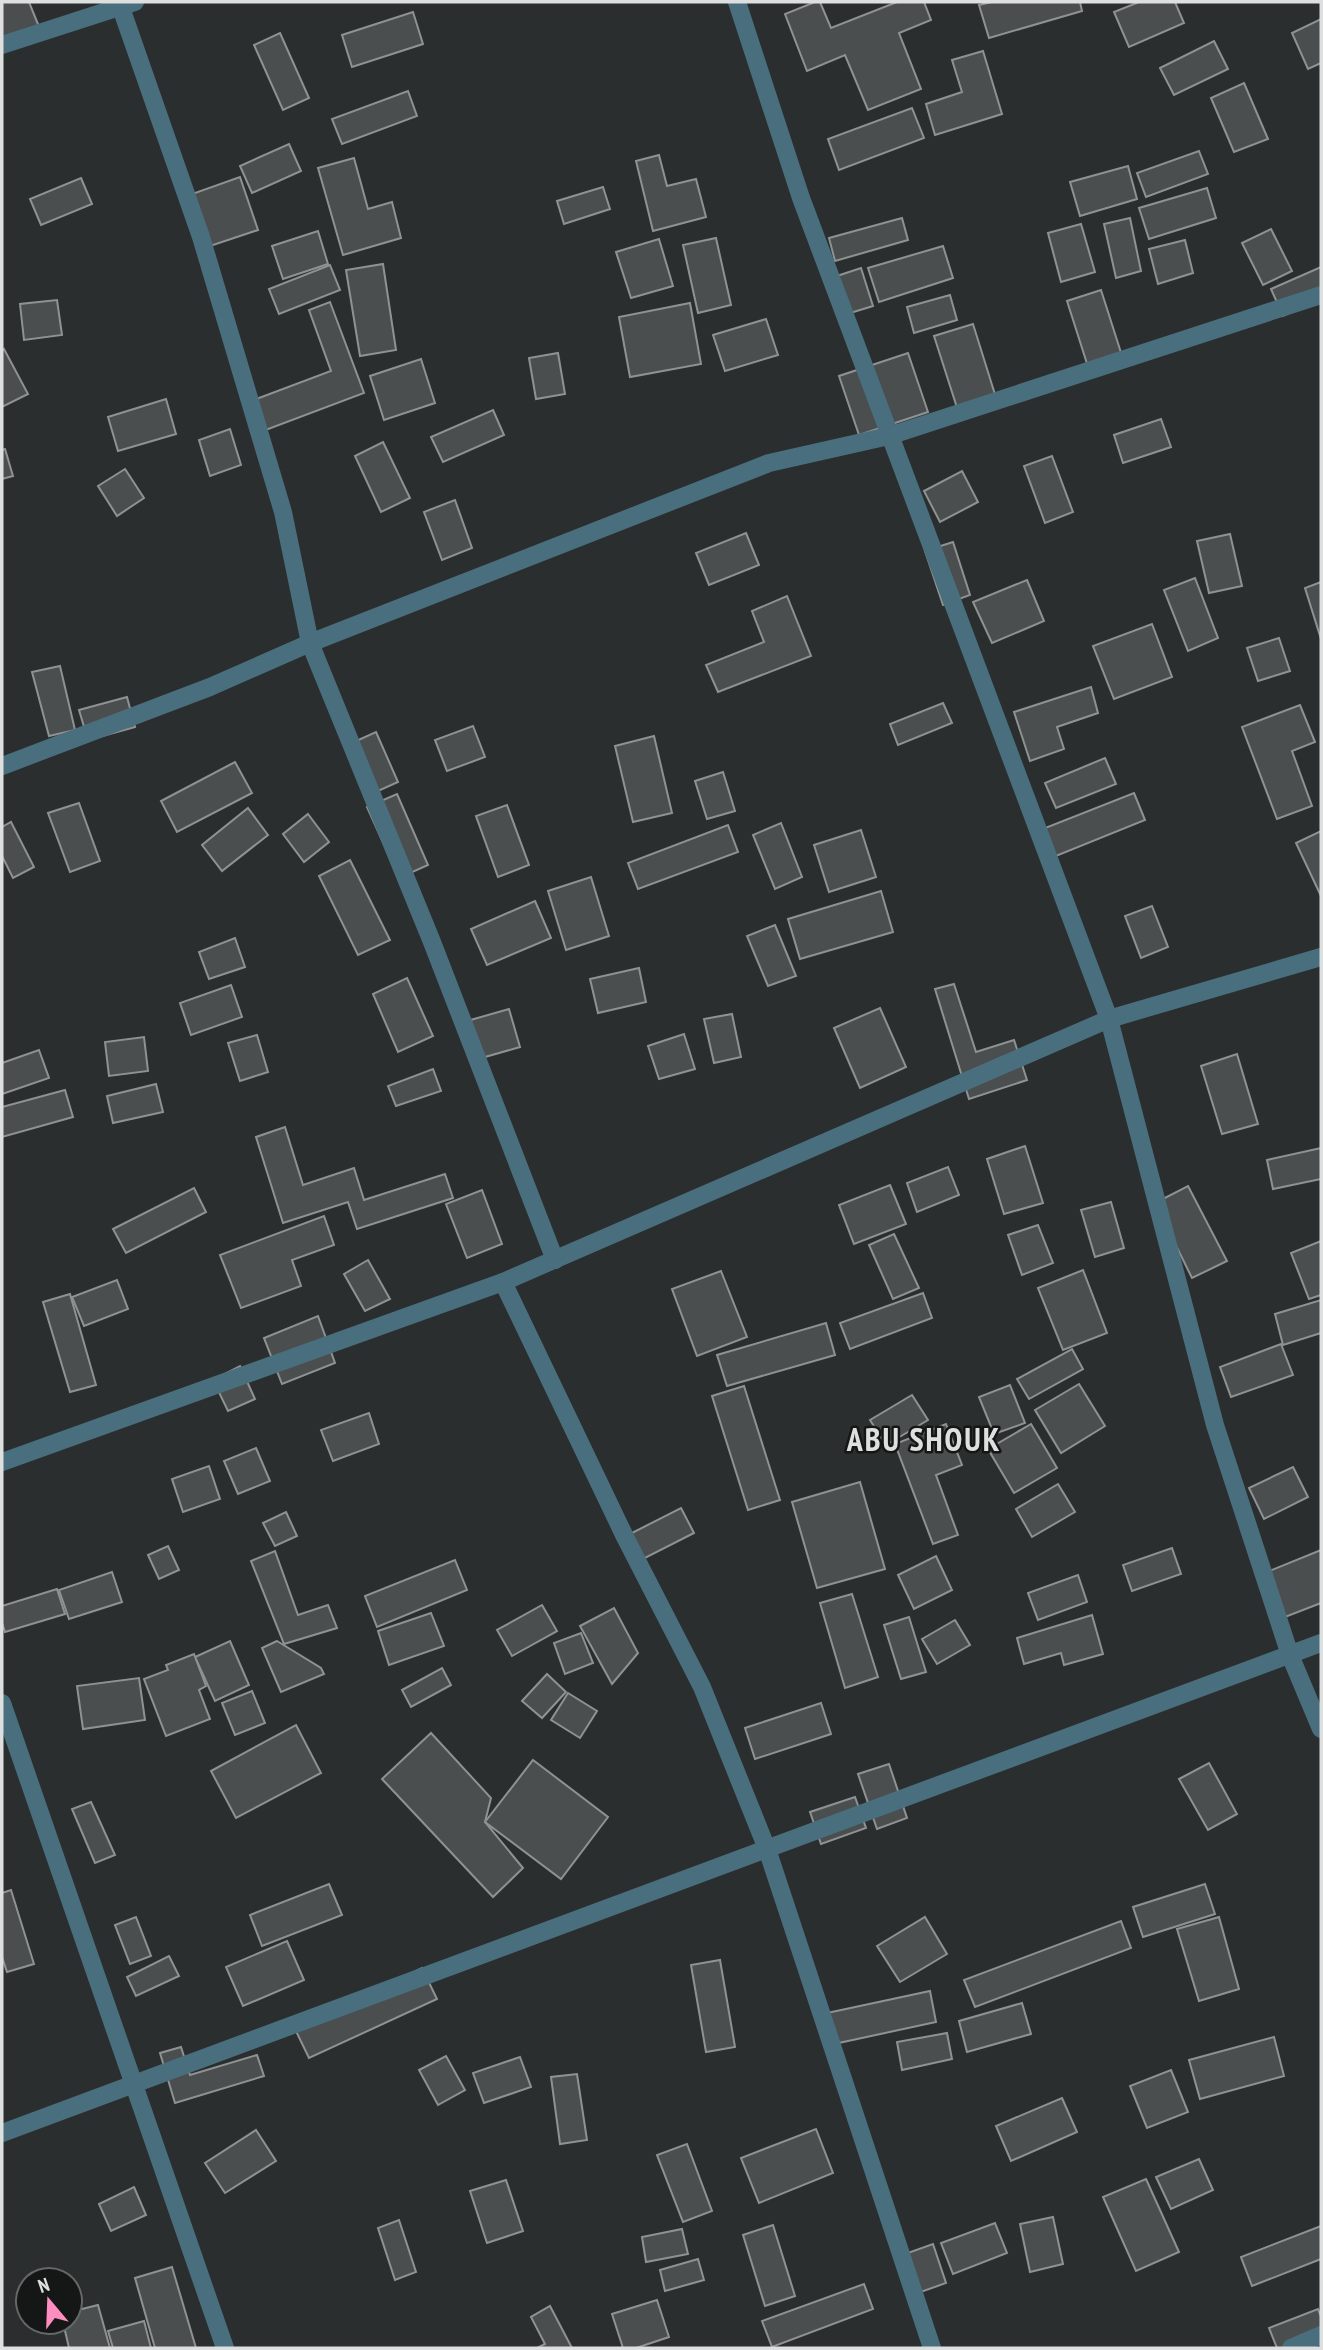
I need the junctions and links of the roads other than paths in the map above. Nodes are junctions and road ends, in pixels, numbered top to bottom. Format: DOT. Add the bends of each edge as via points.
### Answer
graph roads {
  1 [pos="737,2"];
  2 [pos="125,3"];
  3 [pos="2,45"];
  4 [pos="1321,295"];
  5 [pos="889,436"];
  6 [pos="310,643"];
  7 [pos="2,766"];
  8 [pos="1321,957"];
  9 [pos="1109,1019"];
  10 [pos="555,1260"];
  11 [pos="503,1282"];
  12 [pos="2,1462"];
  13 [pos="1321,1643"];
  14 [pos="1290,1655"];
  15 [pos="2,1703"];
  16 [pos="1321,1729"];
  17 [pos="767,1849"];
  18 [pos="134,2085"];
  19 [pos="2,2133"];
  20 [pos="1321,2335"];
  21 [pos="225,2348"];
  22 [pos="932,2348"];
  23 [pos="1291,2348"];
  1 -- 5 [label="street" via="801,198"];
  2 -- 3 [label="street"];
  2 -- 6 [label="street" via="283,512"];
  4 -- 5 [label="street"];
  5 -- 6 [label="street" via="769,463"];
  5 -- 9 [label="street"];
  6 -- 7 [label="street" via="211,687"];
  6 -- 10 [label="street"];
  8 -- 9 [label="street"];
  9 -- 10 [label="street"];
  9 -- 14 [label="street" via="1215,1425"];
  10 -- 11 [label="street"];
  11 -- 12 [label="street"];
  11 -- 17 [label="street" via="702,1687"];
  13 -- 14 [label="street"];
  14 -- 16 [label="street"];
  14 -- 17 [label="street"];
  15 -- 18 [label="street"];
  17 -- 18 [label="street"];
  17 -- 22 [label="street"];
  18 -- 19 [label="street"];
  18 -- 21 [label="street"];
  20 -- 23 [label="street"];
}
